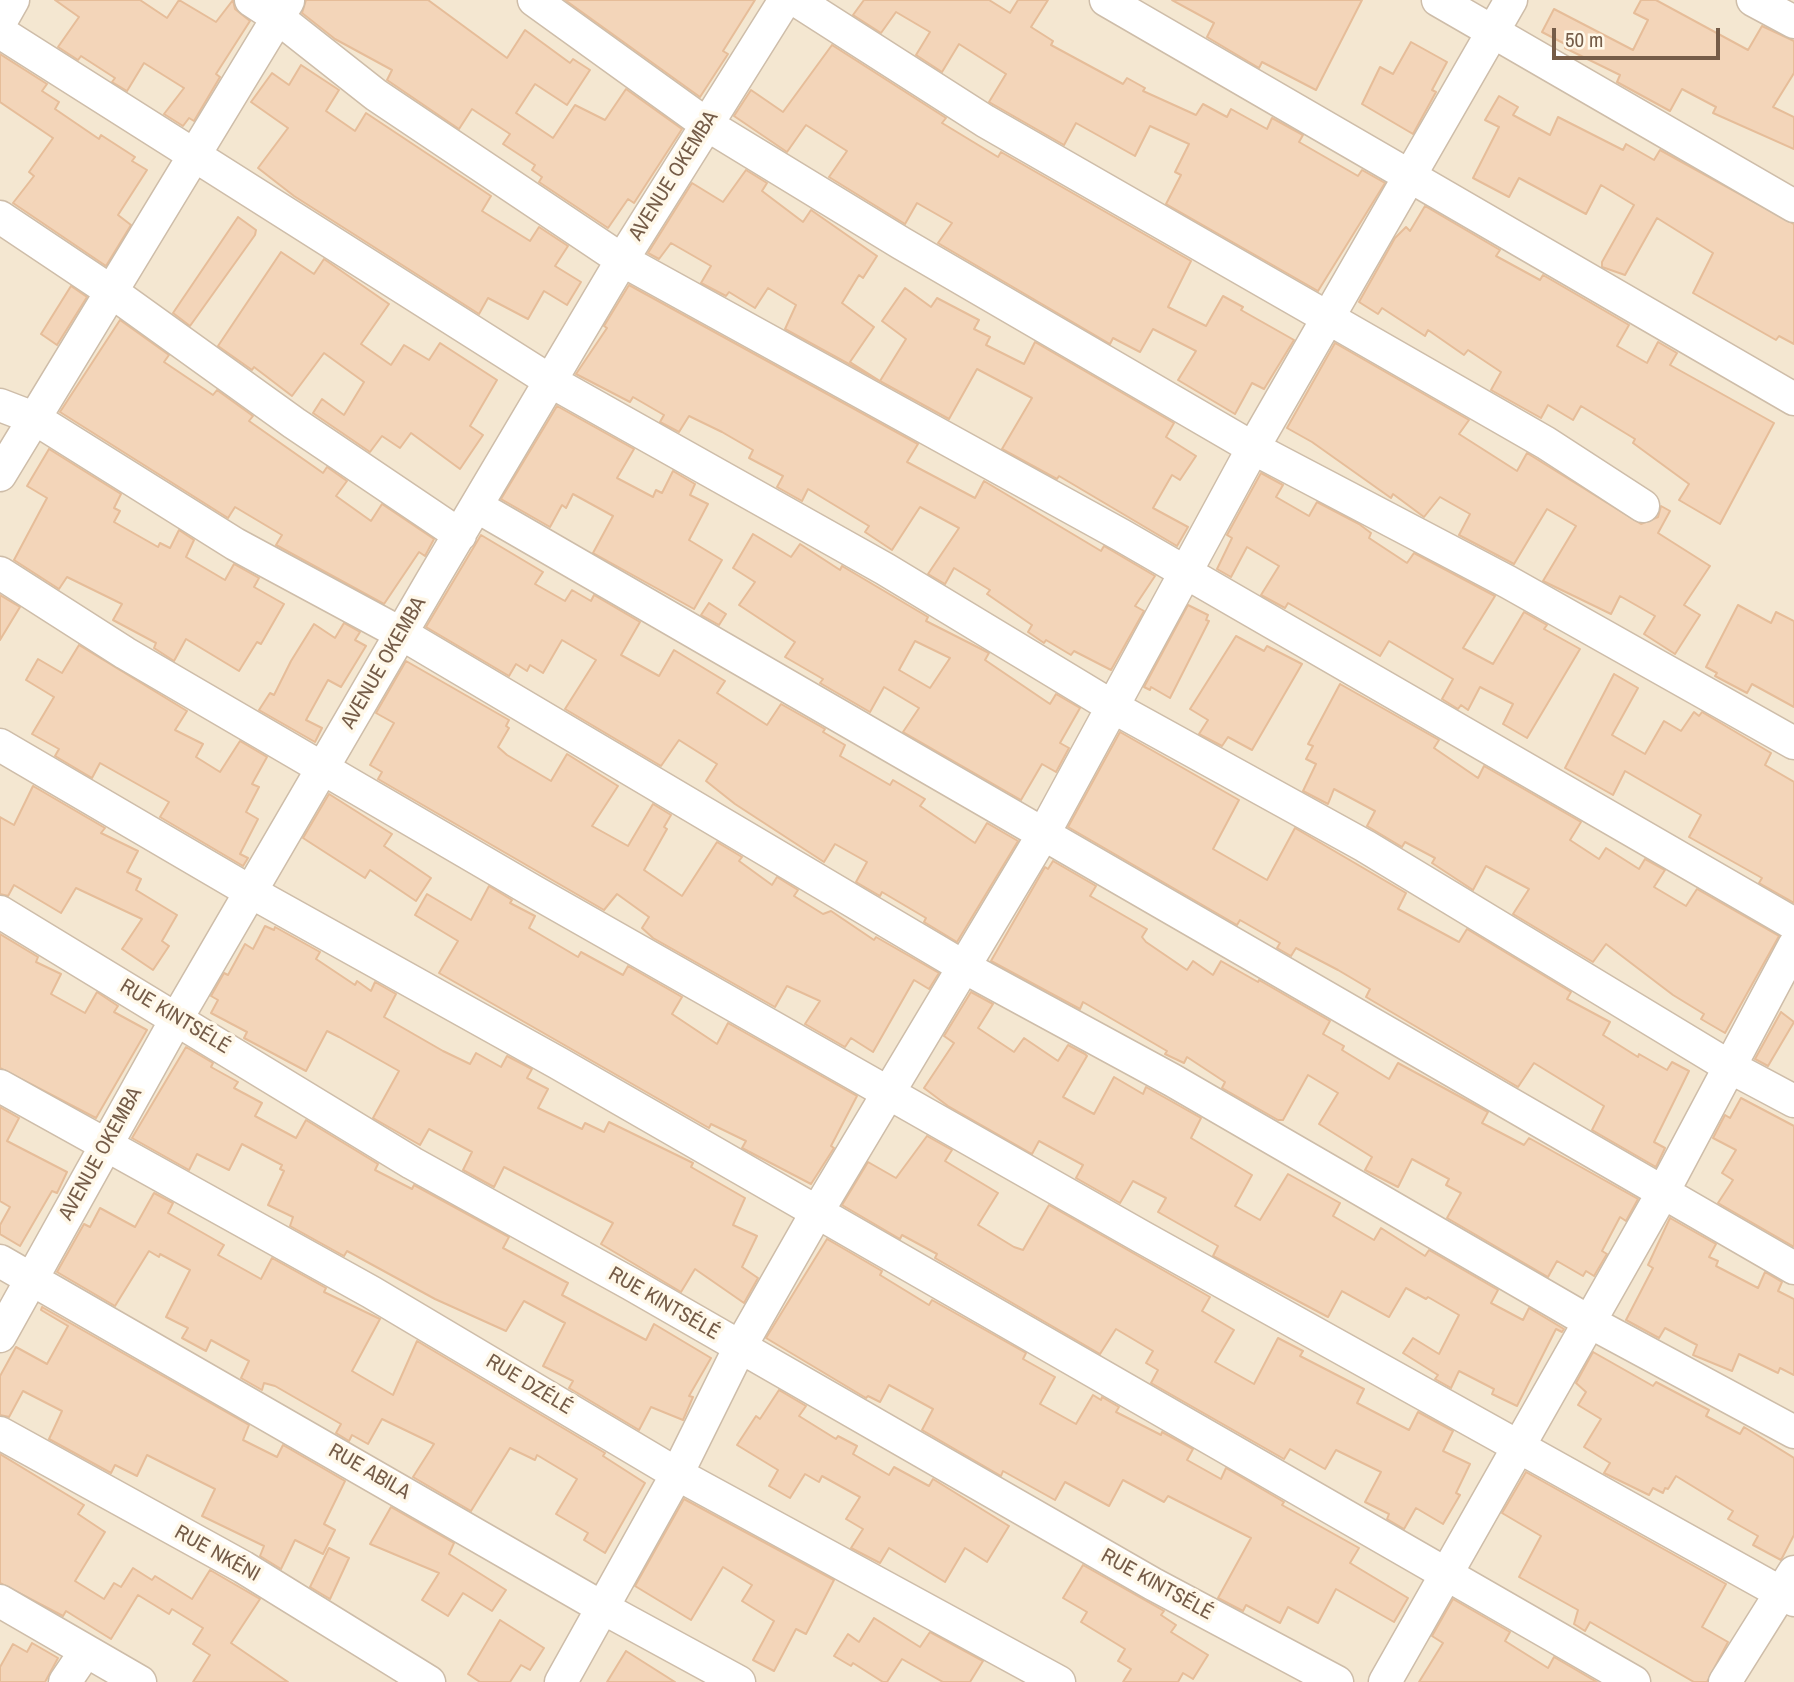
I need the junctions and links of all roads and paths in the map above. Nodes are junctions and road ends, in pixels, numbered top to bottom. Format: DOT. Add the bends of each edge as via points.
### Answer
graph roads {
  1 [pos="13,0"];
  2 [pos="534,0"];
  3 [pos="785,0"];
  4 [pos="796,0"];
  5 [pos="1107,0"];
  6 [pos="1438,0"];
  7 [pos="1511,0"];
  8 [pos="1753,0"];
  9 [pos="272,6"];
  10 [pos="1794,22"];
  11 [pos="0,23"];
  12 [pos="0,32"];
  13 [pos="1492,34"];
  14 [pos="706,124"];
  15 [pos="196,154"];
  16 [pos="1409,178"];
  17 [pos="1794,206"];
  18 [pos="0,218"];
  19 [pos="622,260"];
  20 [pos="112,292"];
  21 [pos="1328,319"];
  22 [pos="552,382"];
  23 [pos="1794,399"];
  24 [pos="0,405"];
  25 [pos="34,418"];
  26 [pos="1253,448"];
  27 [pos="0,475"];
  28 [pos="1643,506"];
  29 [pos="478,508"];
  30 [pos="460,535"];
  31 [pos="0,573"];
  32 [pos="1187,574"];
  33 [pos="402,634"];
  34 [pos="1113,706"];
  35 [pos="1794,744"];
  36 [pos="0,745"];
  37 [pos="324,769"];
  38 [pos="1044,833"];
  39 [pos="251,892"];
  40 [pos="0,912"];
  41 [pos="1794,924"];
  42 [pos="1794,946"];
  43 [pos="964,967"];
  44 [pos="177,1018"];
  45 [pos="1730,1067"];
  46 [pos="0,1086"];
  47 [pos="888,1093"];
  48 [pos="1794,1101"];
  49 [pos="104,1146"];
  50 [pos="1662,1194"];
  51 [pos="817,1212"];
  52 [pos="0,1261"];
  53 [pos="1794,1268"];
  54 [pos="33,1280"];
  55 [pos="1588,1321"];
  56 [pos="0,1336"];
  57 [pos="740,1347"];
  58 [pos="1794,1432"];
  59 [pos="0,1433"];
  60 [pos="1518,1446"];
  61 [pos="677,1474"];
  62 [pos="1445,1574"];
  63 [pos="1790,1588"];
  64 [pos="0,1601"];
  65 [pos="603,1608"];
  66 [pos="86,1651"];
  67 [pos="65,1682"];
  68 [pos="140,1682"];
  69 [pos="429,1682"];
  70 [pos="561,1682"];
  71 [pos="738,1682"];
  72 [pos="1059,1682"];
  73 [pos="1337,1682"];
  74 [pos="1385,1682"];
  75 [pos="1634,1682"];
  76 [pos="1725,1682"];
  1 -- 11 [label="street"];
  2 -- 14 [label="street"];
  3 -- 14 [label="street, AVENUE OKEMBA"];
  4 -- 21 [label="street" via="995,128"];
  5 -- 16 [label="street"];
  6 -- 13 [label="street"];
  7 -- 13 [label="street"];
  8 -- 10 [label="street"];
  9 -- 15 [label="street"];
  9 -- 19 [label="street" via="376,95"];
  12 -- 15 [label="street"];
  13 -- 16 [label="street"];
  13 -- 17 [label="street"];
  14 -- 19 [label="street, AVENUE OKEMBA"];
  14 -- 26 [label="street"];
  15 -- 20 [label="street"];
  15 -- 22 [label="street"];
  16 -- 21 [label="street"];
  16 -- 23 [label="street"];
  18 -- 20 [label="street"];
  19 -- 22 [label="street, AVENUE OKEMBA"];
  19 -- 32 [label="street"];
  20 -- 25 [label="street"];
  20 -- 30 [label="street"];
  21 -- 26 [label="street"];
  21 -- 28 [label="street" via="1546,443"];
  22 -- 29 [label="street, AVENUE OKEMBA"];
  22 -- 34 [label="street" via="885,569"];
  24 -- 25 [label="street"];
  25 -- 27 [label="street"];
  25 -- 33 [label="street" via="235,544"];
  26 -- 32 [label="street"];
  26 -- 35 [label="street" via="1508,582"];
  29 -- 30 [label="street, AVENUE OKEMBA"];
  29 -- 38 [label="street"];
  30 -- 33 [label="street, AVENUE OKEMBA"];
  31 -- 37 [label="street" via="125,653"];
  32 -- 34 [label="street"];
  32 -- 41 [label="street"];
  33 -- 37 [label="street, AVENUE OKEMBA"];
  33 -- 43 [label="street"];
  34 -- 38 [label="street"];
  34 -- 45 [label="street" via="1365,846"];
  36 -- 39 [label="street"];
  37 -- 39 [label="street, AVENUE OKEMBA"];
  37 -- 47 [label="street"];
  38 -- 43 [label="street"];
  38 -- 50 [label="street"];
  39 -- 44 [label="street, AVENUE OKEMBA"];
  39 -- 51 [label="street"];
  40 -- 44 [label="street, RUE KINTSÉLÉ"];
  42 -- 45 [label="street"];
  43 -- 47 [label="street"];
  43 -- 55 [label="street" via="1171,1080"];
  44 -- 49 [label="street, AVENUE OKEMBA"];
  44 -- 57 [label="street, RUE KINTSÉLÉ" via="412,1163"];
  45 -- 48 [label="street"];
  45 -- 50 [label="street"];
  46 -- 49 [label="street, RUE DZÉLÉ"];
  47 -- 51 [label="street"];
  47 -- 60 [label="street"];
  49 -- 54 [label="street, AVENUE OKEMBA"];
  49 -- 61 [label="street, RUE DZÉLÉ" via="371,1292"];
  50 -- 53 [label="street"];
  50 -- 55 [label="street"];
  51 -- 57 [label="street"];
  51 -- 62 [label="street"];
  52 -- 54 [label="street, RUE ABILA"];
  54 -- 56 [label="street, AVENUE OKEMBA"];
  54 -- 65 [label="street, RUE ABILA"];
  55 -- 58 [label="street"];
  55 -- 60 [label="street"];
  57 -- 61 [label="street"];
  57 -- 73 [label="street, RUE KINTSÉLÉ" via="1153,1584"];
  59 -- 69 [label="street, RUE NKÉNI" via="243,1567"];
  60 -- 62 [label="street"];
  60 -- 63 [label="street"];
  61 -- 65 [label="street"];
  61 -- 72 [label="street, RUE DZÉLÉ"];
  62 -- 74 [label="street"];
  62 -- 75 [label="street"];
  63 -- 76 [label="street"];
  64 -- 66 [label="street"];
  65 -- 70 [label="street"];
  65 -- 71 [label="street, RUE ABILA"];
  66 -- 67 [label="street"];
  66 -- 68 [label="street"];
}
